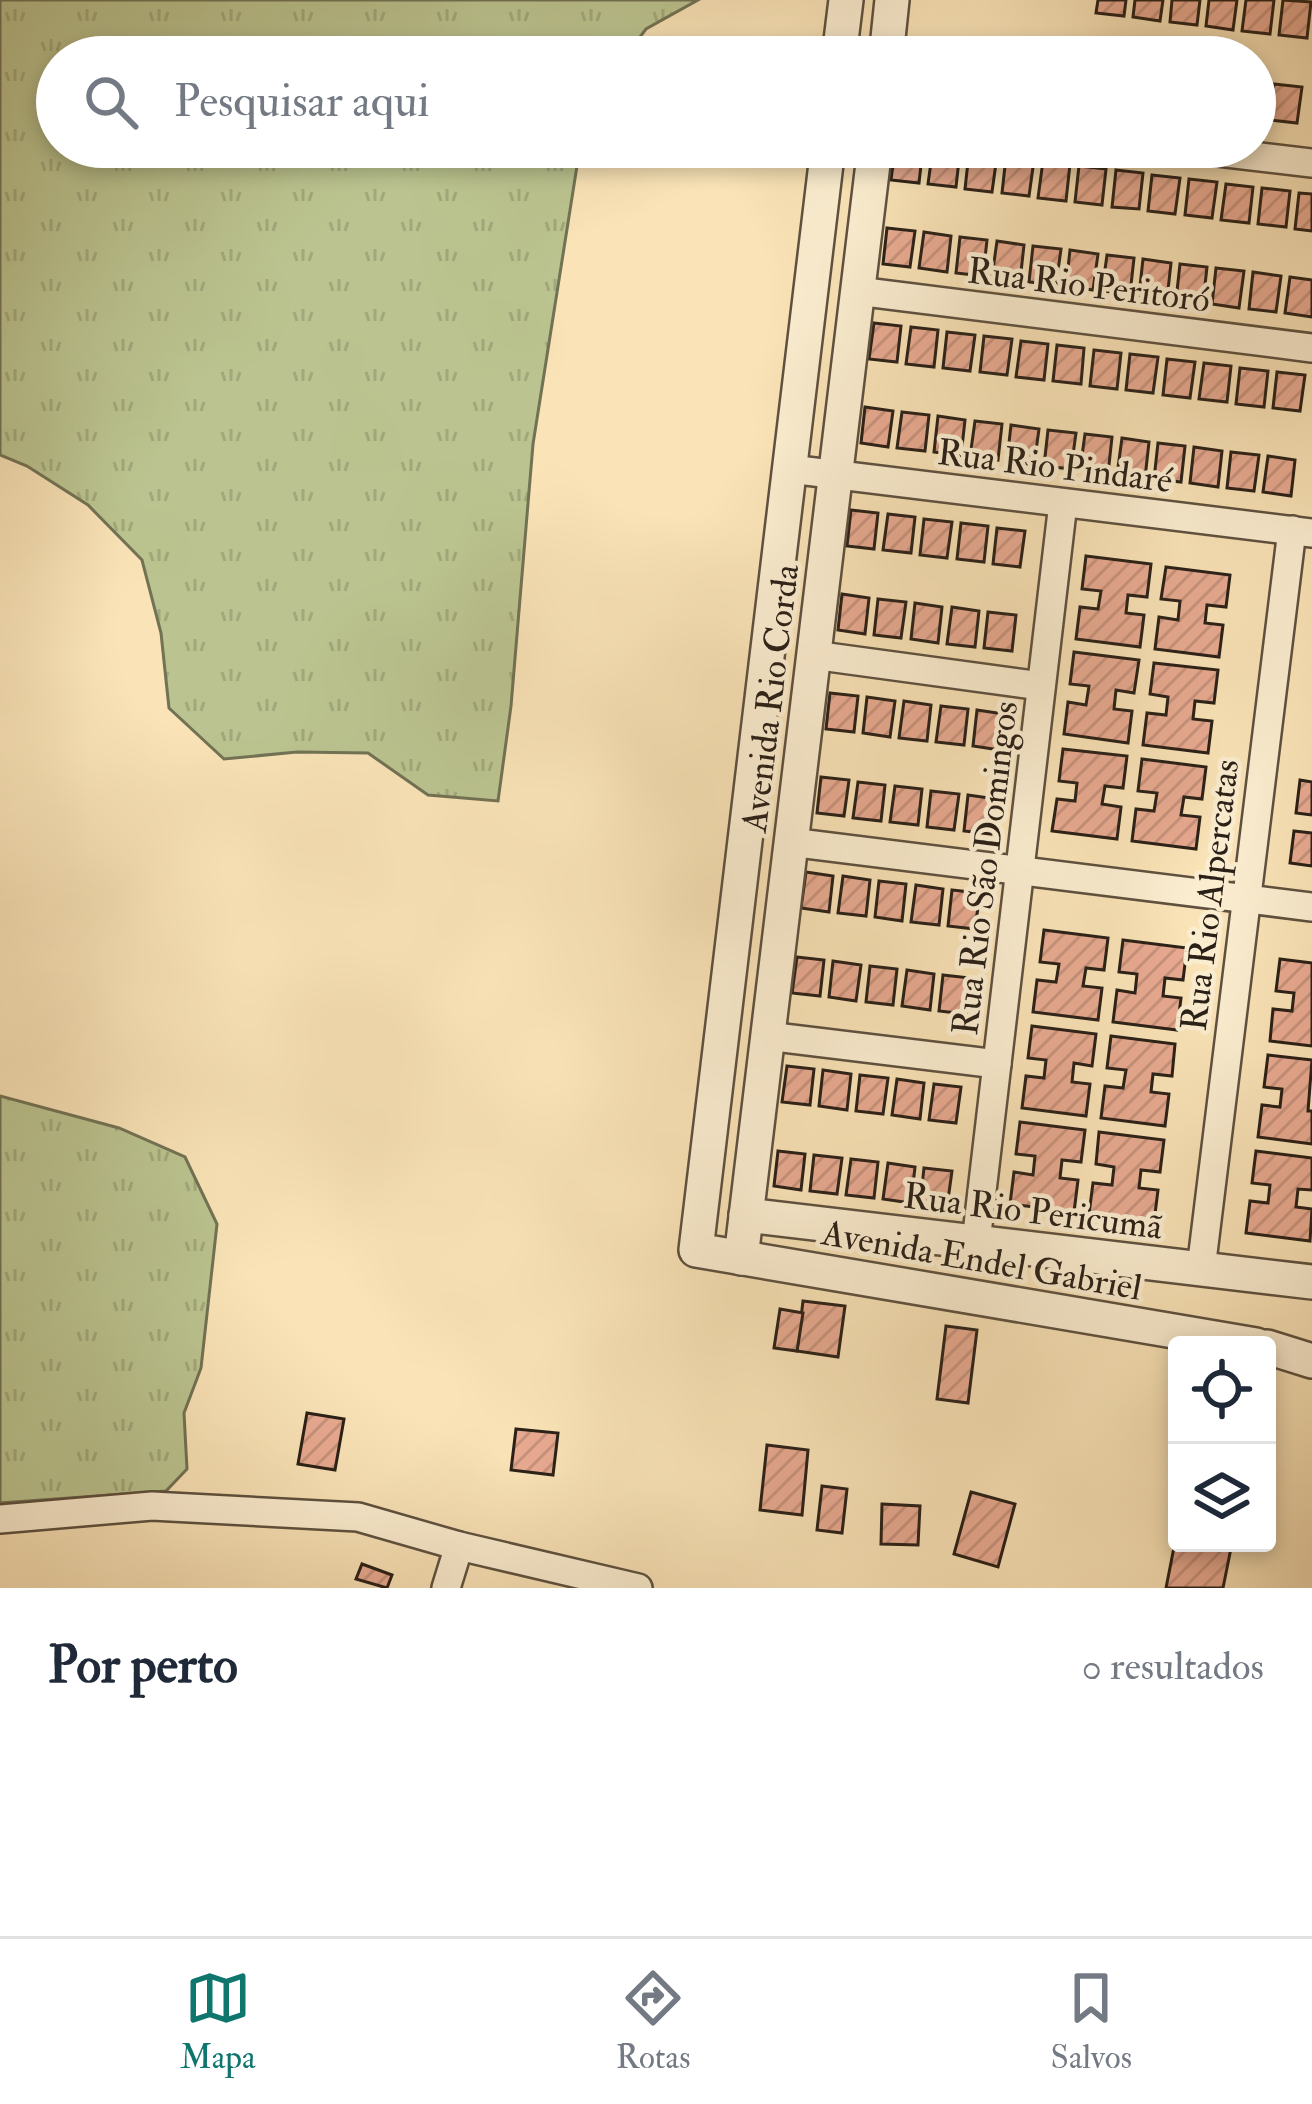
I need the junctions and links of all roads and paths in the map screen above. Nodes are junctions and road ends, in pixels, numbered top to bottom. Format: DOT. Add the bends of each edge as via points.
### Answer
graph roads {
  1 [pos="846,0"];
  2 [pos="892,0"];
  3 [pos="842,36"];
  4 [pos="888,36"];
  5 [pos="1276,159"];
  6 [pos="1312,163"];
  7 [pos="826,168"];
  8 [pos="872,168"];
  9 [pos="857,291"];
  10 [pos="1312,348"];
  11 [pos="790,469"];
  12 [pos="835,475"];
  13 [pos="1063,503"];
  14 [pos="1302,532"];
  15 [pos="813,655"];
  16 [pos="1041,686"];
  17 [pos="790,842"];
  18 [pos="1020,870"];
  19 [pos="1244,899"];
  20 [pos="1312,908"];
  21 [pos="767,1036"];
  22 [pos="997,1064"];
  23 [pos="746,1215"];
  24 [pos="976,1242"];
  25 [pos="696,1250"];
  26 [pos="741,1258"];
  27 [pos="1201,1269"];
  28 [pos="1312,1282"];
  29 [pos="1203,1336"];
  30 [pos="1276,1350"];
  31 [pos="1312,1360"];
  32 [pos="0,1519"];
  33 [pos="459,1546"];
  34 [pos="446,1588"];
  35 [pos="638,1588"];
  1 -- 3 [label="street"];
  2 -- 4 [label="street"];
  5 -- 6 [label="street"];
  7 -- 11 [label="street, Avenida Rio Corda"];
  8 -- 9 [label="street, Avenida Rio Corda"];
  9 -- 10 [label="street, Rua Rio Peritoró"];
  9 -- 12 [label="street, Avenida Rio Corda"];
  11 -- 12 [label="street, Rua Rio Pindaré"];
  11 -- 25 [label="street, Avenida Rio Corda"];
  12 -- 13 [label="street, Rua Rio Pindaré"];
  12 -- 15 [label="street, Avenida Rio Corda"];
  13 -- 14 [label="street, Rua Rio Pindaré"];
  13 -- 16 [label="street, Rua Rio São Domingos"];
  14 -- 19 [label="street, Rua Rio Alpercatas"];
  15 -- 16 [label="street"];
  15 -- 17 [label="street, Avenida Rio Corda"];
  16 -- 18 [label="street, Rua Rio São Domingos"];
  17 -- 18 [label="street"];
  17 -- 21 [label="street, Avenida Rio Corda"];
  18 -- 19 [label="street"];
  18 -- 22 [label="street, Rua Rio São Domingos"];
  19 -- 20 [label="street"];
  19 -- 27 [label="street, Rua Rio Alpercatas"];
  21 -- 22 [label="street"];
  21 -- 23 [label="street, Avenida Rio Corda"];
  22 -- 24 [label="street, Rua Rio São Domingos"];
  23 -- 24 [label="street, Rua Rio Pericumã"];
  23 -- 26 [label="street, Avenida Rio Corda"];
  24 -- 27 [label="street, Rua Rio Pericumã"];
  25 -- 26 [label="street, Avenida Endel Gabriel"];
  26 -- 29 [label="street, Avenida Endel Gabriel"];
  27 -- 28 [label="street, Rua Rio Pericumã"];
  30 -- 31 [label="street"];
  32 -- 33 [label="street" via="152,1506 252,1509 358,1517"];
  33 -- 34 [label="street"];
  33 -- 35 [label="street"];
}
